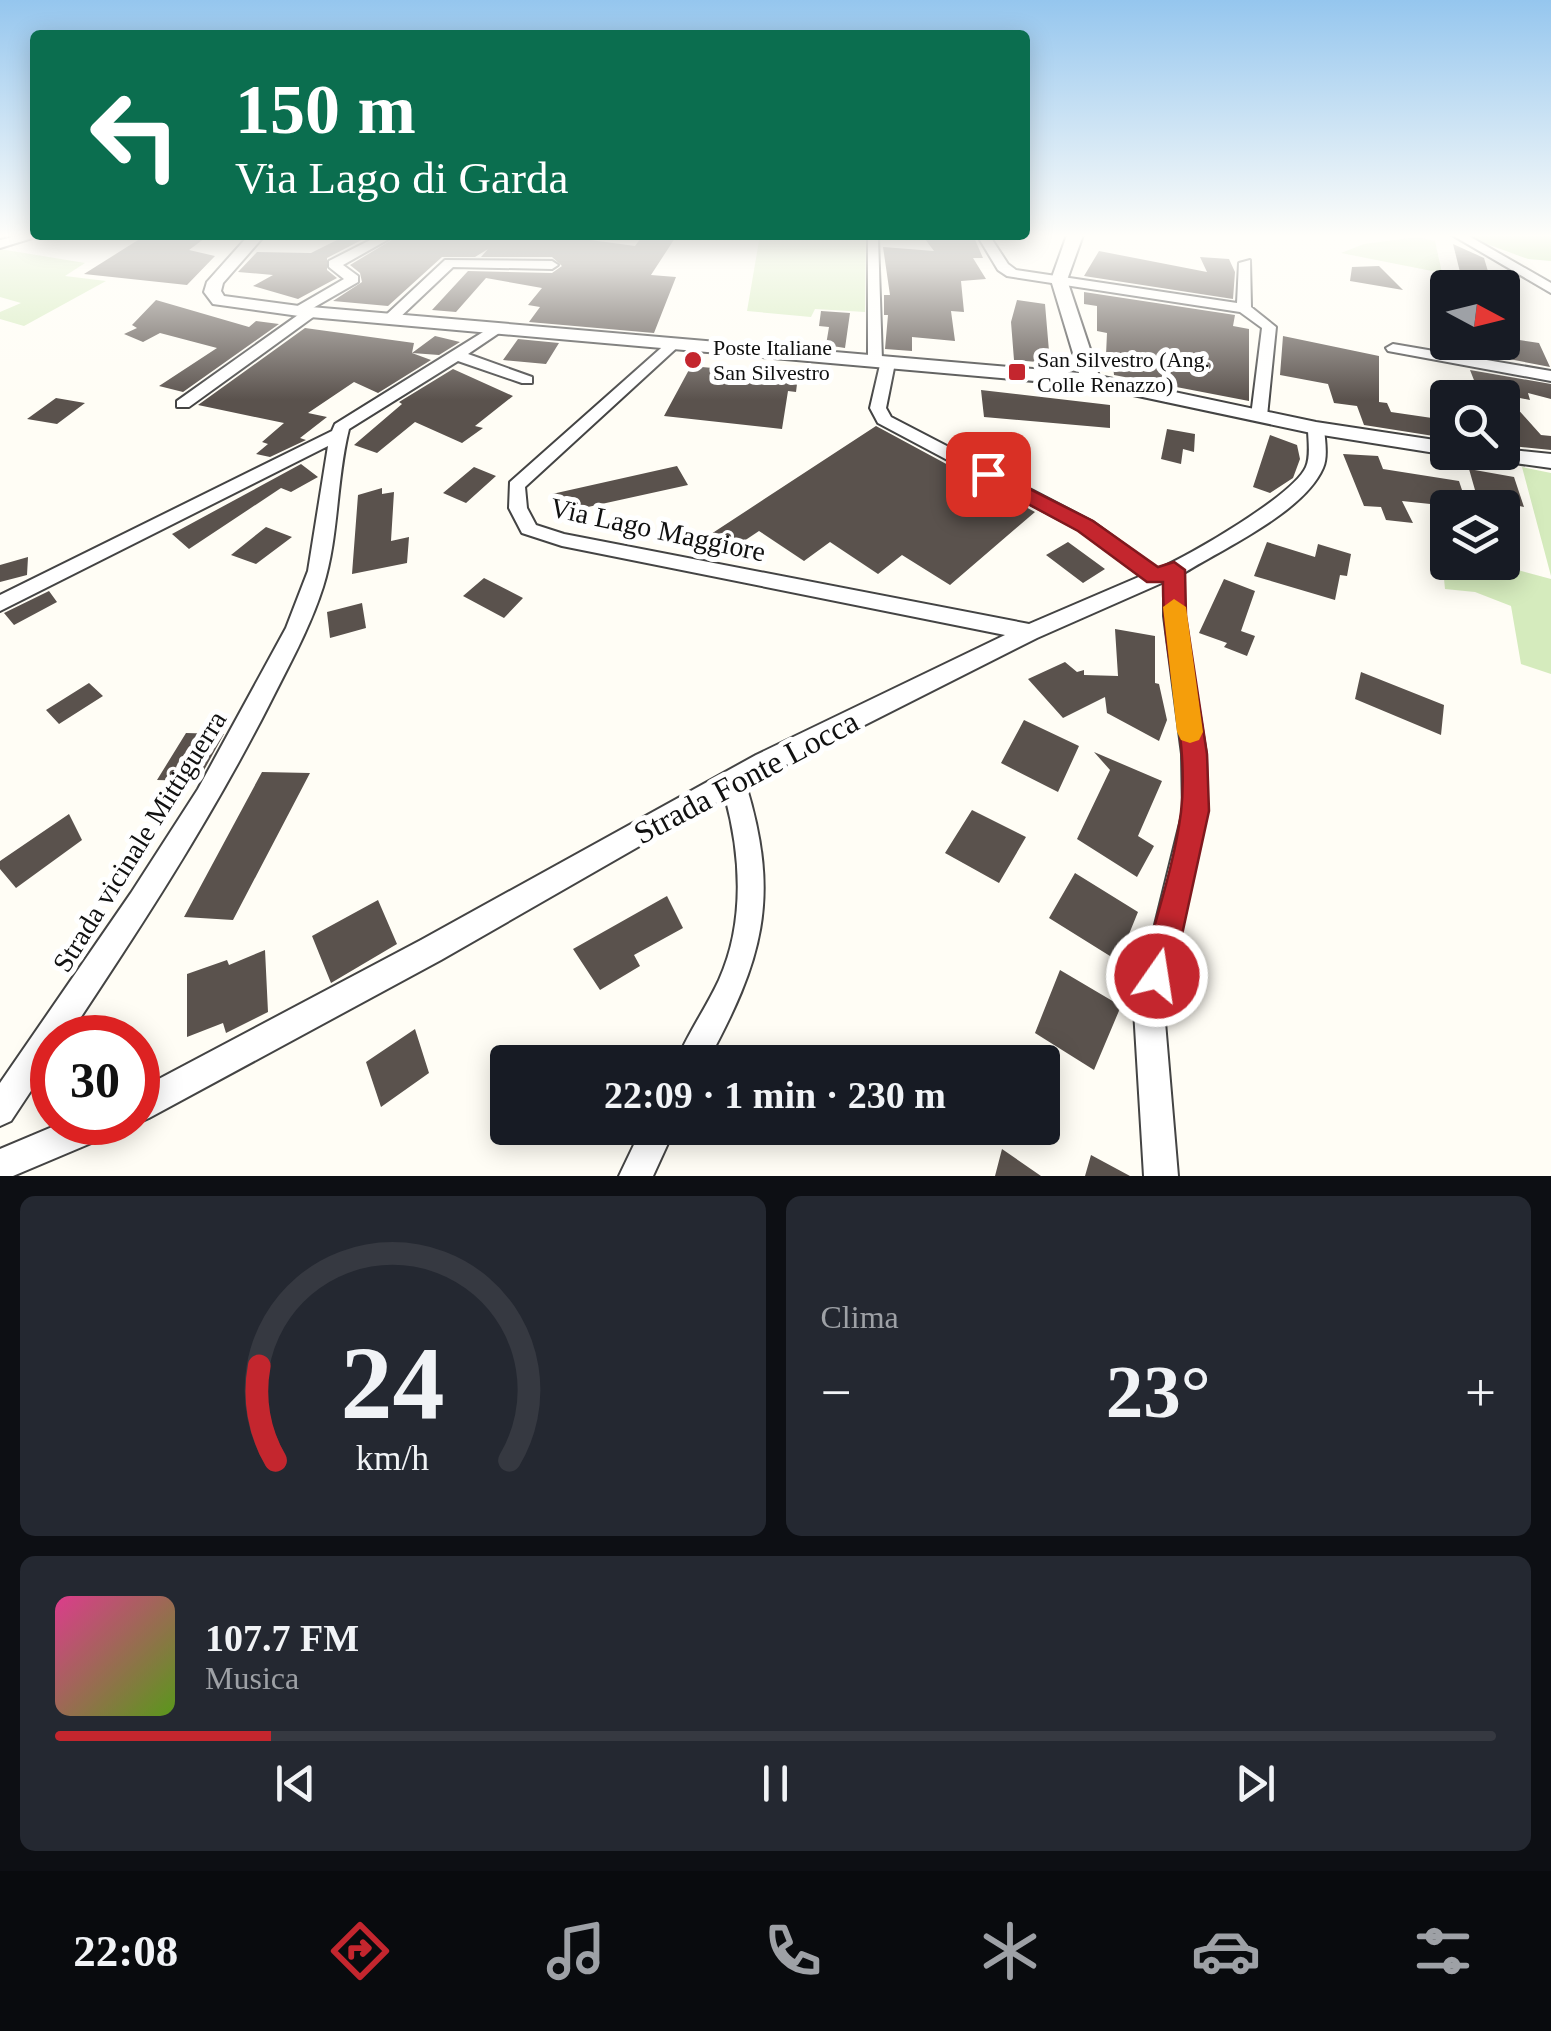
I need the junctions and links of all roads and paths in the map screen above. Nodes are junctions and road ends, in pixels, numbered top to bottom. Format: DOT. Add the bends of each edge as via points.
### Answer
graph roads {
  1 [pos="212,290"];
  2 [pos="337,290"];
  3 [pos="421,290"];
  4 [pos="876,290"];
  5 [pos="1063,290"];
  6 [pos="1125,290"];
  7 [pos="1244,290"];
  8 [pos="1244,308"];
  9 [pos="305,311"];
  10 [pos="391,318"];
  11 [pos="501,326"];
  12 [pos="674,344"];
  13 [pos="1393,348"];
  14 [pos="459,356"];
  15 [pos="882,363"];
  16 [pos="1551,376"];
  17 [pos="527,380"];
  18 [pos="1090,380"];
  19 [pos="183,404"];
  20 [pos="1259,416"];
  21 [pos="1316,428"];
  22 [pos="339,434"];
  23 [pos="1430,446"];
  24 [pos="1520,457"];
  25 [pos="1551,461"];
  26 [pos="1164,573"];
  27 [pos="0,604"];
  28 [pos="1030,632"];
  29 [pos="733,783"];
  30 [pos="700,1045"];
  31 [pos="160,1096"];
  32 [pos="0,1110"];
  33 [pos="48,1145"];
  34 [pos="652,1145"];
  35 [pos="0,1165"];
  36 [pos="636,1176"];
  37 [pos="1162,1176"];
  1 -- 9 [label="street" via="229,304"];
  2 -- 9 [label="street"];
  3 -- 10 [label="street"];
  4 -- 15 [label="street"];
  5 -- 18 [label="street"];
  6 -- 8 [label="street"];
  7 -- 8 [label="street"];
  8 -- 20 [label="street" via="1269,327"];
  9 -- 10 [label="street"];
  9 -- 19 [label="street"];
  10 -- 11 [label="street"];
  11 -- 12 [label="street"];
  11 -- 14 [label="street"];
  12 -- 15 [label="street"];
  12 -- 28 [label="street, Via Lago Maggiore" via="516,486 529,529"];
  13 -- 16 [label="street"];
  14 -- 17 [label="street"];
  14 -- 22 [label="street"];
  15 -- 18 [label="street"];
  15 -- 26 [label="street" via="878,408 884,420"];
  18 -- 20 [label="street"];
  20 -- 21 [label="street"];
  21 -- 23 [label="street"];
  21 -- 26 [label="street, Strada Fonte Locca" via="1318,464 1283,504"];
  22 -- 27 [label="street"];
  22 -- 32 [label="street, Strada vicinale Mittiguerra" via="313,589 251,719 192,824"];
  24 -- 25 [label="street"];
  26 -- 28 [label="street, Strada Fonte Locca"];
  26 -- 37 [label="street" via="1194,754 1195,811 1150,1010"];
  28 -- 29 [label="street, Strada Fonte Locca"];
  29 -- 30 [label="street" via="743,813 751,913 739,965"];
  29 -- 31 [label="street, Strada Fonte Locca"];
  33 -- 35 [label="street"];
  34 -- 36 [label="street"];
}
